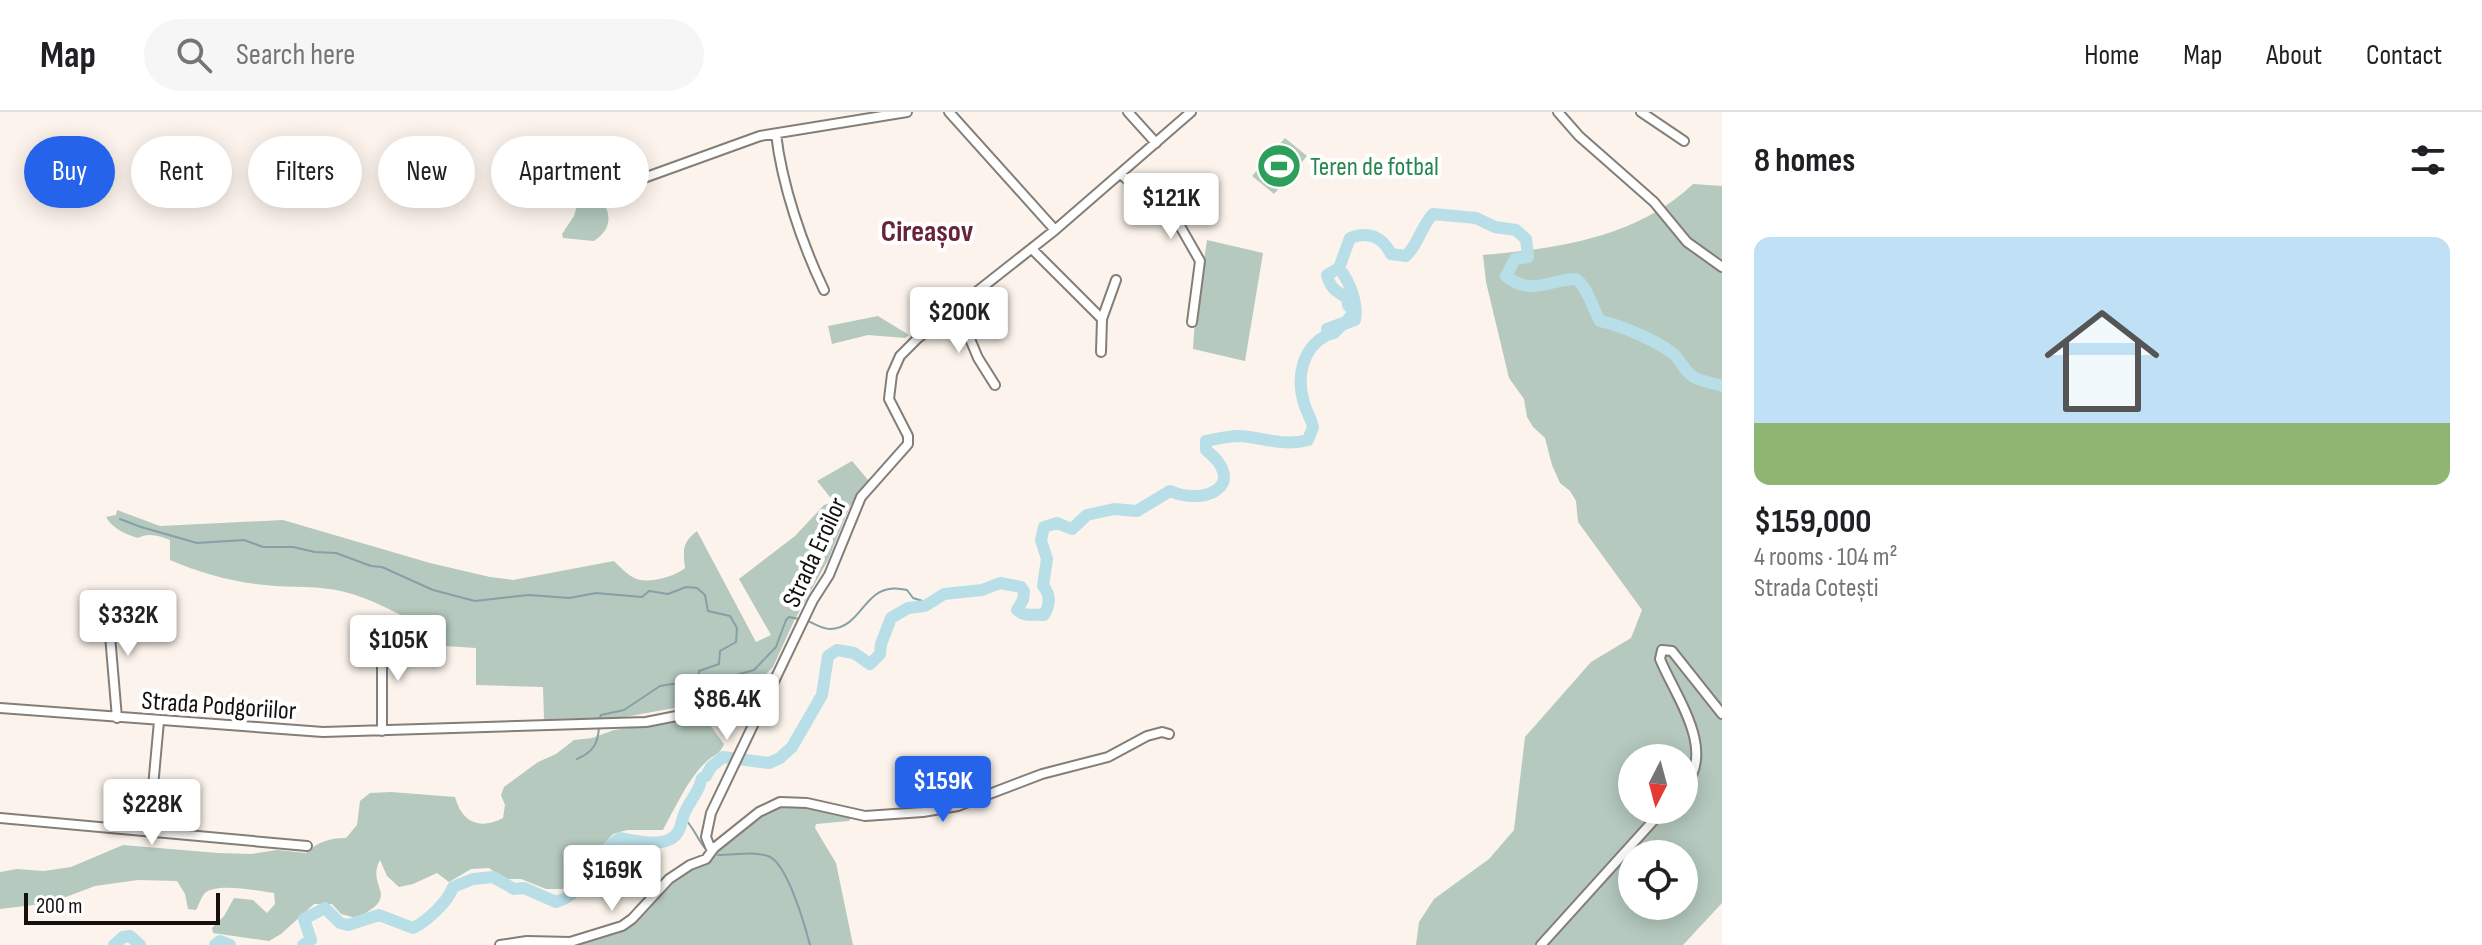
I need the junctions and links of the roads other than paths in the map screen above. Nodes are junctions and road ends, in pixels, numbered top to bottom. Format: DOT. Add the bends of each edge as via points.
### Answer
graph roads {
  1 [pos="907,112"];
  2 [pos="949,112"];
  3 [pos="1128,112"];
  4 [pos="1191,112"];
  5 [pos="1558,112"];
  6 [pos="1641,112"];
  7 [pos="776,134"];
  8 [pos="1684,141"];
  9 [pos="1156,143"];
  10 [pos="1121,174"];
  11 [pos="649,176"];
  12 [pos="1055,230"];
  13 [pos="1032,249"];
  14 [pos="1722,267"];
  15 [pos="1116,280"];
  16 [pos="824,290"];
  17 [pos="957,308"];
  18 [pos="1102,319"];
  19 [pos="1192,322"];
  20 [pos="1101,352"];
  21 [pos="995,385"];
  22 [pos="107,600"];
  23 [pos="382,636"];
  24 [pos="768,692"];
  25 [pos="0,708"];
  26 [pos="1722,714"];
  27 [pos="117,718"];
  28 [pos="159,721"];
  29 [pos="382,731"];
  30 [pos="1169,734"];
  31 [pos="1696,744"];
  32 [pos="0,818"];
  33 [pos="1650,824"];
  34 [pos="149,831"];
  35 [pos="307,846"];
  36 [pos="714,848"];
  37 [pos="500,945"];
  38 [pos="1541,945"];
  1 -- 7 [label="street"];
  2 -- 12 [label="street"];
  3 -- 9 [label="street"];
  4 -- 9 [label="street, Strada Eroilor"];
  5 -- 14 [label="street" via="1654,202 1687,242"];
  6 -- 8 [label="street"];
  7 -- 11 [label="street"];
  7 -- 16 [label="street" via="809,259"];
  9 -- 10 [label="street, Strada Eroilor"];
  10 -- 12 [label="street, Strada Eroilor"];
  10 -- 19 [label="street" via="1176,219 1200,261"];
  12 -- 13 [label="street, Strada Eroilor"];
  13 -- 17 [label="street, Strada Eroilor"];
  13 -- 18 [label="street"];
  15 -- 18 [label="street"];
  17 -- 21 [label="street"];
  17 -- 24 [label="street, Strada Eroilor" via="900,356 889,399 908,444 861,497 829,575"];
  18 -- 20 [label="street"];
  22 -- 27 [label="street"];
  23 -- 29 [label="street"];
  24 -- 29 [label="street, Strada Podgoriilor" via="646,722"];
  24 -- 36 [label="street, Strada Eroilor" via="711,813 706,837"];
  25 -- 27 [label="street, Strada Podgoriilor"];
  26 -- 31 [label="street" via="1672,651 1662,650 1660,659"];
  27 -- 28 [label="street, Strada Podgoriilor"];
  28 -- 29 [label="street, Strada Podgoriilor"];
  28 -- 34 [label="street"];
  30 -- 36 [label="street" via="1147,736 1108,757 1042,774 958,806 865,816 780,802"];
  32 -- 34 [label="street"];
  33 -- 38 [label="street"];
  34 -- 35 [label="street"];
  36 -- 37 [label="street" via="706,859 669,879 622,926 570,942"];
}
